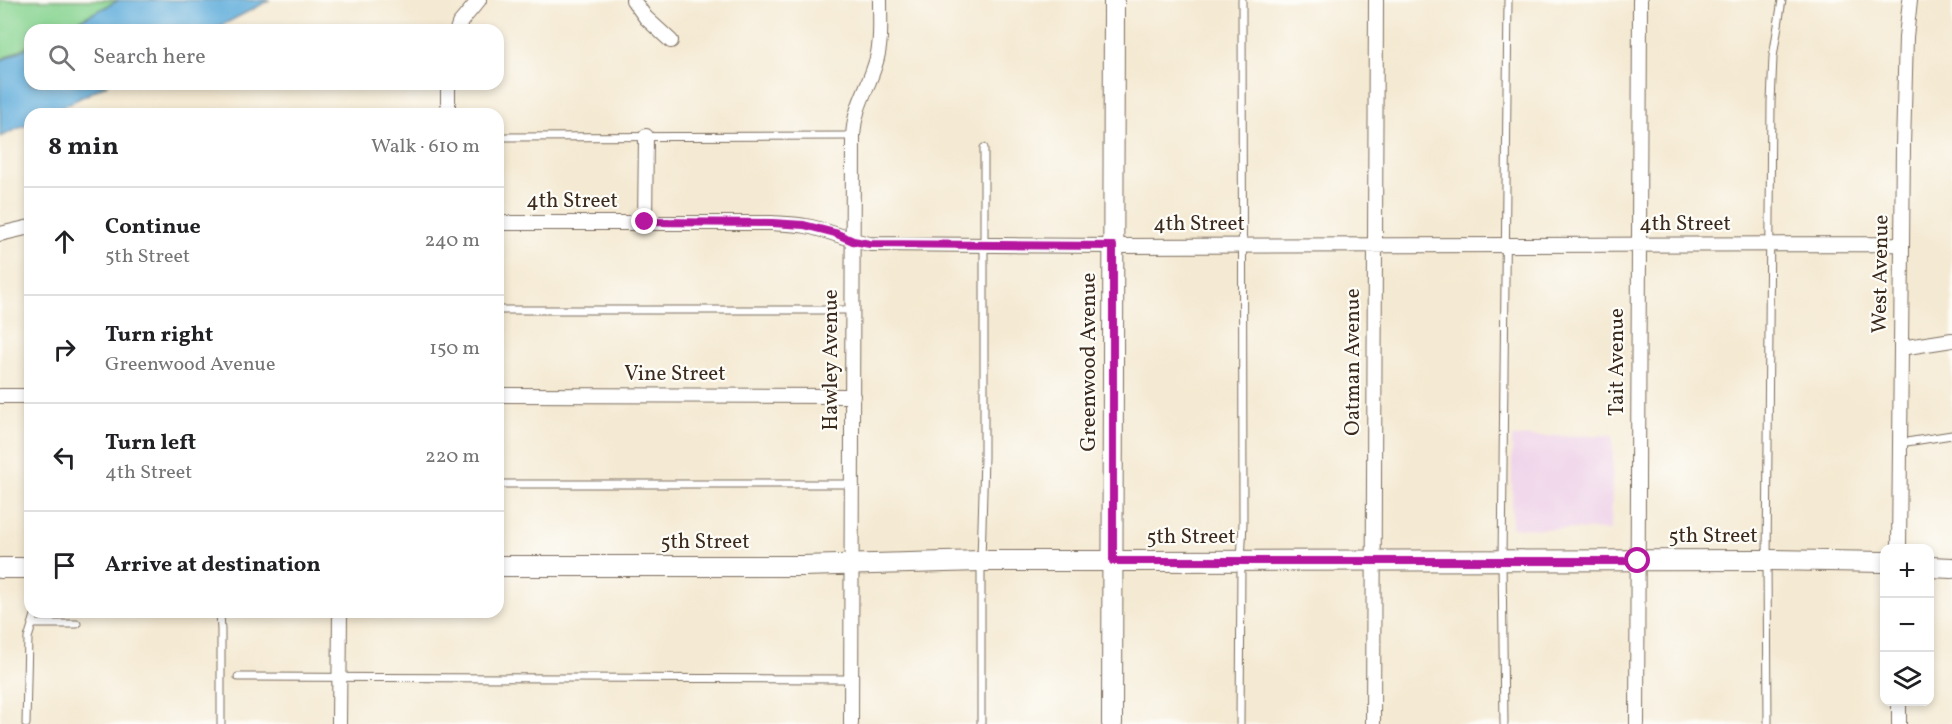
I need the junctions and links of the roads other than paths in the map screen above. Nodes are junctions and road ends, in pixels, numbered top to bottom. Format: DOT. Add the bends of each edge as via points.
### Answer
graph roads {
  1 [pos="479,0"];
  2 [pos="633,0"];
  3 [pos="880,0"];
  4 [pos="1114,0"];
  5 [pos="1242,0"];
  6 [pos="1376,0"];
  7 [pos="1508,0"];
  8 [pos="1640,0"];
  9 [pos="1782,0"];
  10 [pos="1910,0"];
  11 [pos="459,24"];
  12 [pos="671,41"];
  13 [pos="448,90"];
  14 [pos="448,108"];
  15 [pos="646,136"];
  16 [pos="853,136"];
  17 [pos="504,137"];
  18 [pos="984,148"];
  19 [pos="645,222"];
  20 [pos="504,223"];
  21 [pos="24,229"];
  22 [pos="0,234"];
  23 [pos="853,241"];
  24 [pos="1902,244"];
  25 [pos="984,245"];
  26 [pos="1242,245"];
  27 [pos="1374,245"];
  28 [pos="1505,245"];
  29 [pos="1639,245"];
  30 [pos="1770,245"];
  31 [pos="1113,246"];
  32 [pos="504,310"];
  33 [pos="852,310"];
  34 [pos="1952,340"];
  35 [pos="1901,348"];
  36 [pos="504,395"];
  37 [pos="0,396"];
  38 [pos="24,396"];
  39 [pos="853,396"];
  40 [pos="1952,435"];
  41 [pos="1900,443"];
  42 [pos="504,484"];
  43 [pos="851,484"];
  44 [pos="1899,544"];
  45 [pos="1373,560"];
  46 [pos="1767,560"];
  47 [pos="981,561"];
  48 [pos="1113,561"];
  49 [pos="1241,561"];
  50 [pos="1502,561"];
  51 [pos="1638,561"];
  52 [pos="1880,562"];
  53 [pos="852,565"];
  54 [pos="504,566"];
  55 [pos="1934,567"];
  56 [pos="0,568"];
  57 [pos="24,568"];
  58 [pos="1952,568"];
  59 [pos="34,618"];
  60 [pos="220,618"];
  61 [pos="340,618"];
  62 [pos="33,624"];
  63 [pos="77,624"];
  64 [pos="238,677"];
  65 [pos="339,678"];
  66 [pos="851,679"];
  67 [pos="1899,706"];
  68 [pos="26,724"];
  69 [pos="221,724"];
  70 [pos="339,724"];
  71 [pos="851,724"];
  72 [pos="981,724"];
  73 [pos="1112,724"];
  74 [pos="1240,724"];
  75 [pos="1373,724"];
  76 [pos="1504,724"];
  77 [pos="1637,724"];
  78 [pos="1768,724"];
  79 [pos="1899,724"];
  1 -- 11 [label="street"];
  2 -- 12 [label="street"];
  3 -- 16 [label="street, Hawley Avenue" via="879,49 858,103"];
  4 -- 31 [label="street, Greenwood Avenue"];
  5 -- 26 [label="lane"];
  6 -- 27 [label="street, Oatman Avenue"];
  7 -- 28 [label="lane"];
  8 -- 29 [label="street, Tait Avenue"];
  9 -- 30 [label="lane" via="1771,102"];
  10 -- 24 [label="street, West Avenue"];
  13 -- 14 [label="street"];
  15 -- 16 [label="lane"];
  15 -- 17 [label="lane"];
  15 -- 19 [label="street"];
  16 -- 23 [label="street, Hawley Avenue"];
  18 -- 25 [label="lane"];
  19 -- 20 [label="street, 4th Street"];
  19 -- 23 [label="street, 4th Street" via="804,225"];
  21 -- 22 [label="street"];
  23 -- 25 [label="street, 4th Street"];
  23 -- 33 [label="street, Hawley Avenue"];
  24 -- 30 [label="street, 4th Street"];
  24 -- 35 [label="street, West Avenue"];
  25 -- 31 [label="street, 4th Street"];
  25 -- 47 [label="lane"];
  26 -- 27 [label="street, 4th Street"];
  26 -- 31 [label="street, 4th Street"];
  26 -- 49 [label="lane"];
  27 -- 28 [label="street, 4th Street"];
  27 -- 45 [label="street, Oatman Avenue"];
  28 -- 29 [label="street, 4th Street"];
  28 -- 50 [label="lane"];
  29 -- 30 [label="street, 4th Street"];
  29 -- 51 [label="street, Tait Avenue"];
  30 -- 46 [label="lane"];
  31 -- 48 [label="street, Greenwood Avenue"];
  32 -- 33 [label="lane"];
  33 -- 39 [label="street, Hawley Avenue"];
  34 -- 35 [label="street"];
  35 -- 41 [label="street, West Avenue"];
  36 -- 39 [label="street, Vine Street"];
  37 -- 38 [label="street"];
  39 -- 43 [label="street, Hawley Avenue"];
  40 -- 41 [label="lane"];
  41 -- 44 [label="street, West Avenue"];
  42 -- 43 [label="lane"];
  43 -- 53 [label="street, Hawley Avenue"];
  45 -- 49 [label="street, 5th Street"];
  45 -- 50 [label="street, 5th Street"];
  45 -- 75 [label="street, Oatman Avenue"];
  46 -- 51 [label="street, 5th Street"];
  46 -- 52 [label="street, 5th Street"];
  46 -- 78 [label="lane"];
  47 -- 48 [label="street, 5th Street"];
  47 -- 53 [label="street, 5th Street"];
  47 -- 72 [label="lane"];
  48 -- 49 [label="street, 5th Street"];
  48 -- 73 [label="street, Greenwood Avenue"];
  49 -- 74 [label="lane"];
  50 -- 51 [label="street, 5th Street"];
  50 -- 76 [label="lane"];
  51 -- 77 [label="street, Tait Avenue"];
  53 -- 54 [label="street, 5th Street"];
  53 -- 66 [label="street, Hawley Avenue"];
  55 -- 58 [label="street"];
  56 -- 57 [label="street"];
  59 -- 62 [label="lane"];
  60 -- 69 [label="lane"];
  61 -- 65 [label="street"];
  62 -- 63 [label="lane"];
  62 -- 68 [label="lane" via="28,638"];
  64 -- 65 [label="lane"];
  65 -- 66 [label="lane"];
  65 -- 70 [label="street"];
  66 -- 71 [label="street, Hawley Avenue"];
  67 -- 79 [label="street"];
}
